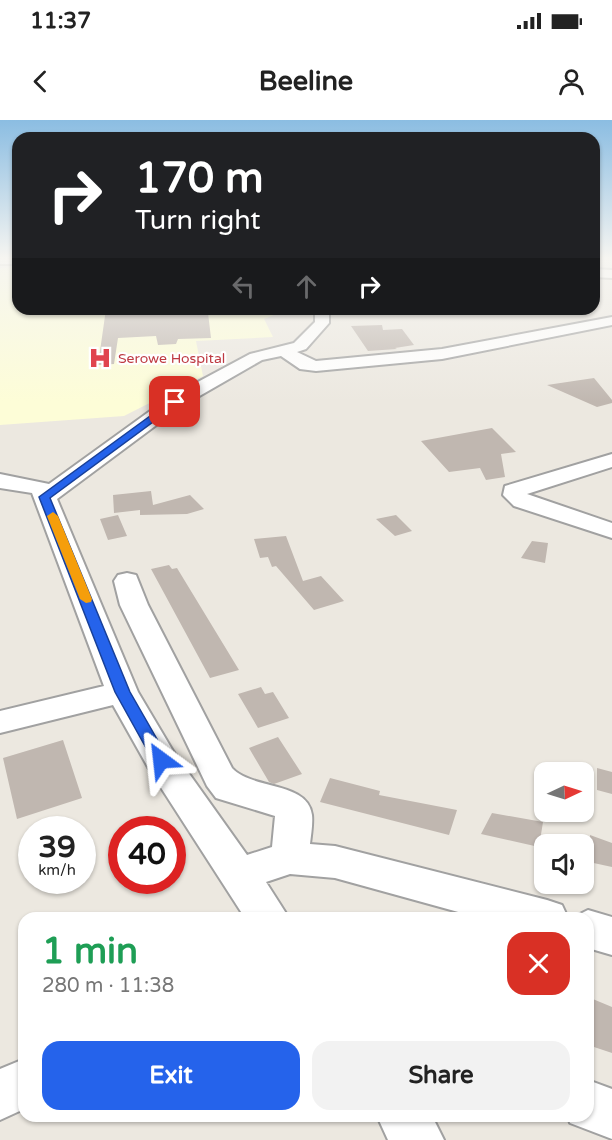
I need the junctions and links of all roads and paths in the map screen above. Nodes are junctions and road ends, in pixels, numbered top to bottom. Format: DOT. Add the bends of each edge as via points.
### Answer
graph roads {
  1 [pos="322,315"];
  2 [pos="612,321"];
  3 [pos="285,351"];
  4 [pos="612,460"];
  5 [pos="0,481"];
  6 [pos="45,497"];
  7 [pos="612,531"];
  8 [pos="127,581"];
  9 [pos="122,692"];
  10 [pos="0,722"];
  11 [pos="290,858"];
  12 [pos="237,875"];
  13 [pos="264,912"];
  14 [pos="524,912"];
  15 [pos="594,931"];
  16 [pos="612,936"];
  17 [pos="18,1086"];
  18 [pos="0,1095"];
  19 [pos="594,1107"];
  20 [pos="612,1114"];
  21 [pos="406,1122"];
  22 [pos="418,1140"];
  1 -- 3 [label="street" via="322,323 305,343"];
  2 -- 3 [label="street" via="442,354 316,366 306,365"];
  3 -- 6 [label="street" via="249,361 175,402"];
  4 -- 7 [label="street" via="513,491 522,501"];
  5 -- 6 [label="street" via="38,487"];
  6 -- 9 [label="street"];
  8 -- 11 [label="street" via="134,605 219,777 229,788 286,804 294,814"];
  9 -- 10 [label="street"];
  9 -- 12 [label="street" via="161,760"];
  11 -- 12 [label="street"];
  11 -- 14 [label="street" via="335,862"];
  12 -- 13 [label="street"];
  15 -- 16 [label="street"];
  17 -- 18 [label="street"];
  19 -- 20 [label="street"];
  21 -- 22 [label="street"];
}
